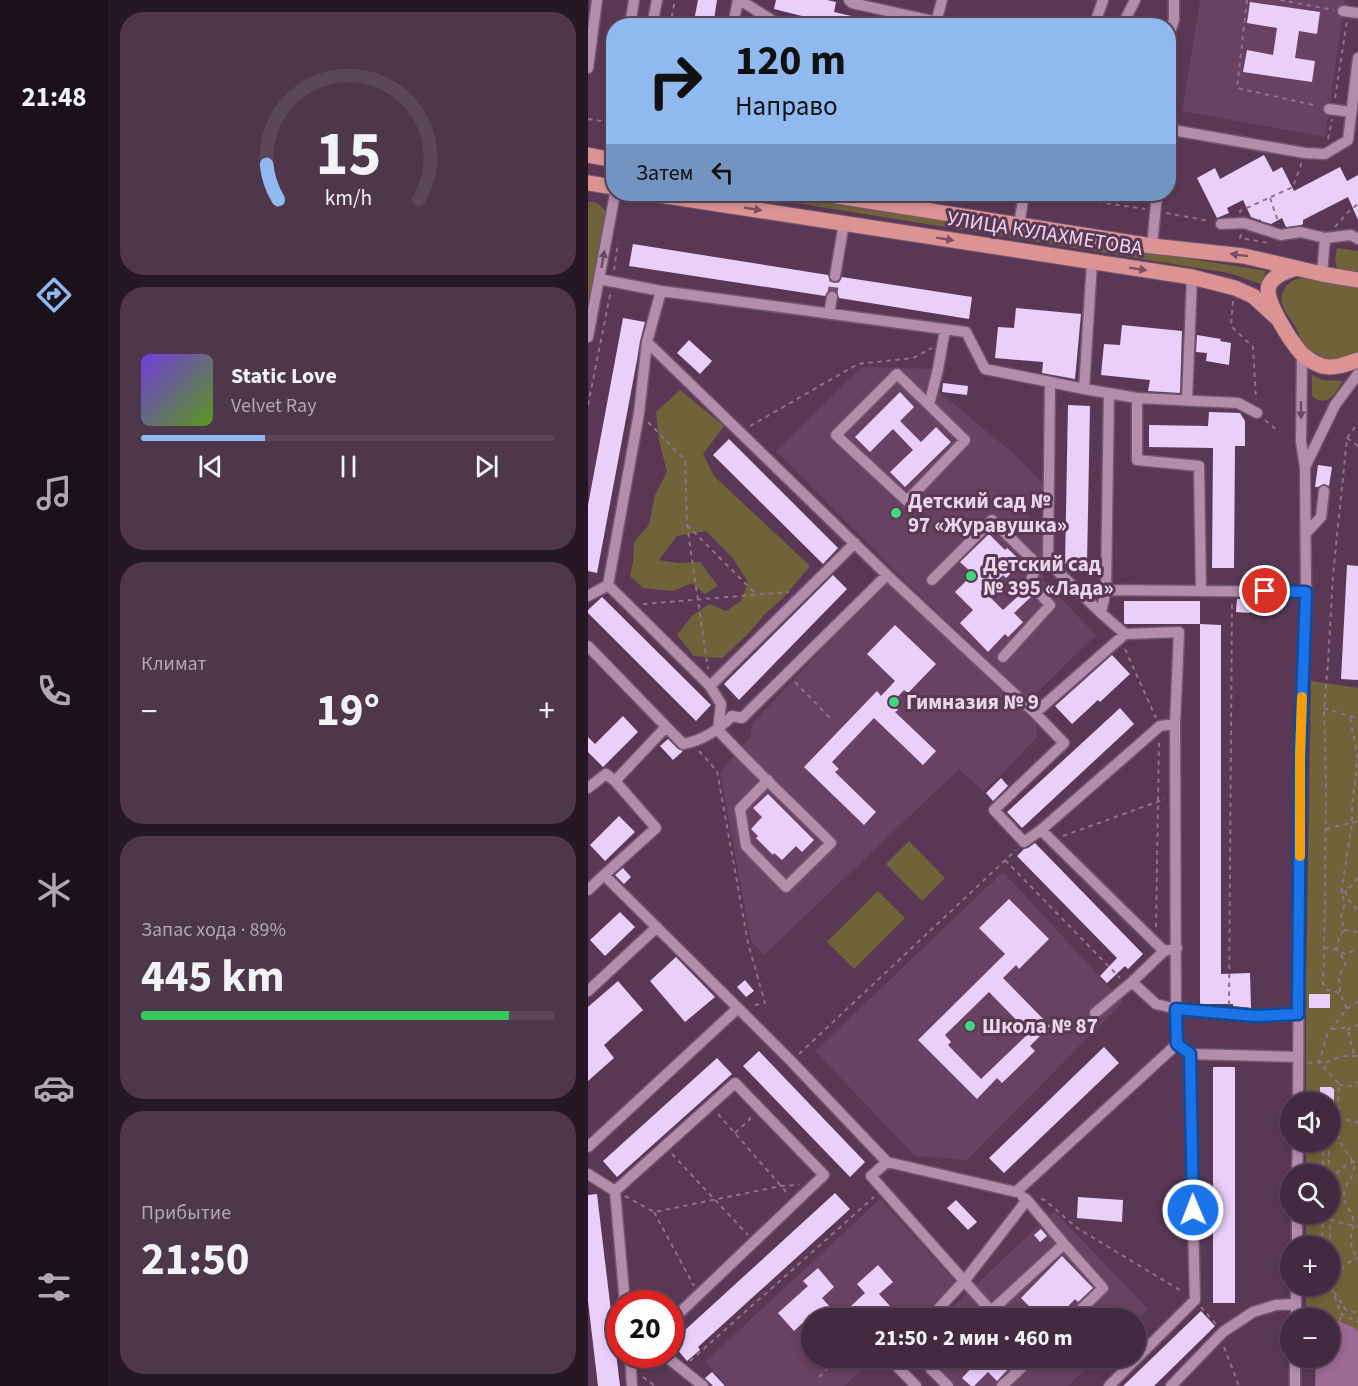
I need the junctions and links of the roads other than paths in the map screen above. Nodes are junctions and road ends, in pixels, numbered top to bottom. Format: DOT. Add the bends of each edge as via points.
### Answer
graph roads {
  1 [pos="597,0"];
  2 [pos="634,0"];
  3 [pos="657,0"];
  4 [pos="739,0"];
  5 [pos="849,0"];
  6 [pos="942,0"];
  7 [pos="1103,0"];
  8 [pos="1135,0"];
  9 [pos="1174,0"];
  10 [pos="631,18"];
  11 [pos="653,18"];
  12 [pos="735,18"];
  13 [pos="768,18"];
  14 [pos="914,18"];
  15 [pos="937,18"];
  16 [pos="1097,18"];
  17 [pos="1126,18"];
  18 [pos="1174,18"];
  19 [pos="1358,58"];
  20 [pos="588,68"];
  21 [pos="1331,109"];
  22 [pos="1353,117"];
  23 [pos="1176,131"];
  24 [pos="588,155"];
  25 [pos="606,158"];
  26 [pos="588,183"];
  27 [pos="606,186"];
  28 [pos="614,201"];
  29 [pos="698,201"];
  30 [pos="904,201"];
  31 [pos="1023,201"];
  32 [pos="1156,201"];
  33 [pos="844,224"];
  34 [pos="1221,224"];
  35 [pos="1019,225"];
  36 [pos="1325,238"];
  37 [pos="1358,239"];
  38 [pos="1152,246"];
  39 [pos="1092,262"];
  40 [pos="1296,268"];
  41 [pos="1322,274"];
  42 [pos="835,276"];
  43 [pos="1192,277"];
  44 [pos="599,279"];
  45 [pos="1358,280"];
  46 [pos="662,291"];
  47 [pos="832,297"];
  48 [pos="829,314"];
  49 [pos="1277,318"];
  50 [pos="945,330"];
  51 [pos="588,337"];
  52 [pos="647,342"];
  53 [pos="1302,354"];
  54 [pos="1358,360"];
  55 [pos="1358,374"];
  56 [pos="1050,381"];
  57 [pos="1084,389"];
  58 [pos="1109,393"];
  59 [pos="1137,398"];
  60 [pos="1186,400"];
  61 [pos="929,405"];
  62 [pos="1257,412"];
  63 [pos="1305,467"];
  64 [pos="1324,491"];
  65 [pos="1306,533"];
  66 [pos="855,543"];
  67 [pos="1043,563"];
  68 [pos="887,575"];
  69 [pos="932,580"];
  70 [pos="608,585"];
  71 [pos="1106,590"];
  72 [pos="1201,591"];
  73 [pos="1306,592"];
  74 [pos="588,596"];
  75 [pos="1101,613"];
  76 [pos="1122,636"];
  77 [pos="588,646"];
  78 [pos="1003,657"];
  79 [pos="710,686"];
  80 [pos="1035,713"];
  81 [pos="1175,724"];
  82 [pos="666,727"];
  83 [pos="718,730"];
  84 [pos="768,780"];
  85 [pos="615,782"];
  86 [pos="588,788"];
  87 [pos="1041,830"];
  88 [pos="604,875"];
  89 [pos="588,890"];
  90 [pos="657,927"];
  91 [pos="1177,948"];
  92 [pos="1164,951"];
  93 [pos="1130,984"];
  94 [pos="588,991"];
  95 [pos="738,1008"];
  96 [pos="1176,1009"];
  97 [pos="1095,1013"];
  98 [pos="1298,1014"];
  99 [pos="1177,1044"];
  100 [pos="1190,1054"];
  101 [pos="1301,1060"];
  102 [pos="1299,1092"];
  103 [pos="588,1147"];
  104 [pos="887,1162"];
  105 [pos="588,1174"];
  106 [pos="615,1191"];
  107 [pos="1016,1192"];
  108 [pos="1027,1200"];
  109 [pos="1064,1244"];
  110 [pos="965,1280"];
  111 [pos="624,1290"];
  112 [pos="1296,1296"];
  113 [pos="1296,1304"];
  114 [pos="684,1308"];
  115 [pos="939,1308"];
  116 [pos="983,1308"];
  117 [pos="995,1308"];
  118 [pos="1082,1308"];
  119 [pos="1296,1308"];
  120 [pos="631,1368"];
  121 [pos="680,1368"];
  122 [pos="899,1368"];
  123 [pos="932,1368"];
  124 [pos="1021,1368"];
  125 [pos="1295,1368"];
  126 [pos="632,1386"];
  127 [pos="703,1386"];
  128 [pos="916,1386"];
  129 [pos="948,1386"];
  130 [pos="1002,1386"];
  131 [pos="1109,1386"];
  132 [pos="1171,1386"];
  133 [pos="1295,1386"];
  1 -- 20 [label="street"];
  2 -- 10 [label="street"];
  3 -- 11 [label="street"];
  4 -- 12 [label="street"];
  4 -- 13 [label="street"];
  5 -- 14 [label="street"];
  6 -- 15 [label="street"];
  7 -- 16 [label="street"];
  8 -- 17 [label="street"];
  9 -- 18 [label="street"];
  19 -- 22 [label="street"];
  21 -- 22 [label="street"];
  22 -- 23 [label="street" via="1348,140 1325,154"];
  24 -- 25 [label="main road"];
  26 -- 27 [label="main road"];
  44 -- 28 [label="street, one-way"];
  29 -- 33 [label="main road, УЛИЦА КУЛАХМЕТОВА, one-way"];
  30 -- 35 [label="main road, УЛИЦА КУЛАХМЕТОВА"];
  31 -- 35 [label="street"];
  32 -- 38 [label="street"];
  33 -- 39 [label="main road, УЛИЦА КУЛАХМЕТОВА, one-way"];
  33 -- 42 [label="street"];
  34 -- 36 [label="street" via="1241,223 1281,236 1300,232"];
  35 -- 38 [label="main road, УЛИЦА КУЛАХМЕТОВА"];
  36 -- 37 [label="street" via="1351,235"];
  36 -- 41 [label="street"];
  40 -- 38 [label="main road, УЛИЦА КУЛАХМЕТОВА, one-way" via="1244,256"];
  39 -- 43 [label="main road, УЛИЦА КУЛАХМЕТОВА, one-way"];
  39 -- 57 [label="street"];
  40 -- 41 [label="main road, УЛИЦА КУЛАХМЕТОВА"];
  40 -- 49 [label="main road" via="1269,284 1268,297"];
  41 -- 45 [label="main road, УЛИЦА КУЛАХМЕТОВА"];
  43 -- 49 [label="main road, УЛИЦА КУЛАХМЕТОВА" via="1253,296"];
  43 -- 60 [label="street"];
  44 -- 46 [label="street"];
  44 -- 51 [label="street"];
  46 -- 48 [label="street"];
  46 -- 52 [label="street"];
  47 -- 48 [label="street"];
  48 -- 50 [label="street"];
  49 -- 53 [label="main road"];
  50 -- 56 [label="street" via="966,332 985,369"];
  50 -- 61 [label="street"];
  52 -- 66 [label="street"];
  52 -- 70 [label="street" via="639,414"];
  53 -- 54 [label="main road" via="1324,367"];
  53 -- 63 [label="street, one-way" via="1301,442"];
  55 -- 63 [label="street" via="1335,405"];
  56 -- 57 [label="street"];
  56 -- 67 [label="street"];
  57 -- 58 [label="street"];
  58 -- 59 [label="street"];
  58 -- 71 [label="street"];
  59 -- 60 [label="street"];
  59 -- 72 [label="street" via="1137,460 1199,466"];
  60 -- 62 [label="street" via="1238,403"];
  61 -- 61 [label="street" via="897,374 836,435 907,501 964,440"];
  63 -- 65 [label="street"];
  64 -- 65 [label="street" via="1321,517"];
  65 -- 73 [label="street"];
  66 -- 68 [label="street"];
  66 -- 79 [label="street"];
  67 -- 69 [label="street" via="992,520"];
  67 -- 75 [label="street"];
  67 -- 78 [label="street" via="1030,583 1050,605"];
  68 -- 80 [label="street"];
  68 -- 83 [label="street" via="742,718 732,716"];
  70 -- 74 [label="street"];
  70 -- 79 [label="street"];
  71 -- 72 [label="street"];
  71 -- 75 [label="street"];
  72 -- 73 [label="street"];
  73 -- 98 [label="street"];
  75 -- 76 [label="street"];
  76 -- 80 [label="street"];
  76 -- 81 [label="street" via="1179,632"];
  77 -- 82 [label="street"];
  79 -- 83 [label="street" via="721,704"];
  80 -- 87 [label="street" via="1064,743 994,810 1024,842"];
  81 -- 87 [label="street" via="1160,726"];
  81 -- 91 [label="street"];
  82 -- 83 [label="street" via="683,744"];
  82 -- 85 [label="street"];
  83 -- 84 [label="street"];
  84 -- 84 [label="street" via="831,843 786,888 746,846 740,809"];
  85 -- 86 [label="street" via="606,774"];
  85 -- 88 [label="street" via="656,828"];
  87 -- 92 [label="street"];
  88 -- 89 [label="street"];
  88 -- 90 [label="street"];
  90 -- 94 [label="street"];
  90 -- 95 [label="street"];
  91 -- 92 [label="street"];
  91 -- 96 [label="street"];
  92 -- 93 [label="street"];
  93 -- 96 [label="street" via="1156,1004"];
  93 -- 97 [label="street"];
  95 -- 103 [label="street"];
  95 -- 104 [label="street"];
  96 -- 98 [label="street" via="1256,1016"];
  96 -- 99 [label="street"];
  98 -- 101 [label="street"];
  99 -- 100 [label="street"];
  99 -- 107 [label="street"];
  100 -- 101 [label="street"];
  100 -- 131 [label="street" via="1195,1300"];
  101 -- 102 [label="street"];
  104 -- 107 [label="street"];
  104 -- 110 [label="street" via="871,1176"];
  105 -- 106 [label="street"];
  106 -- 111 [label="street"];
  106 -- 114 [label="street" via="735,1083 824,1175"];
  107 -- 108 [label="street"];
  108 -- 109 [label="street"];
  108 -- 110 [label="street"];
  109 -- 117 [label="street"];
  109 -- 118 [label="street" via="1103,1288"];
  110 -- 115 [label="street"];
  110 -- 116 [label="street"];
  112 -- 113 [label="street"];
  113 -- 119 [label="street"];
  113 -- 132 [label="street" via="1253,1312 1223,1332"];
  120 -- 126 [label="street"];
  121 -- 127 [label="street"];
  122 -- 128 [label="street"];
  123 -- 129 [label="street"];
  124 -- 130 [label="street"];
  125 -- 133 [label="street"];
}
